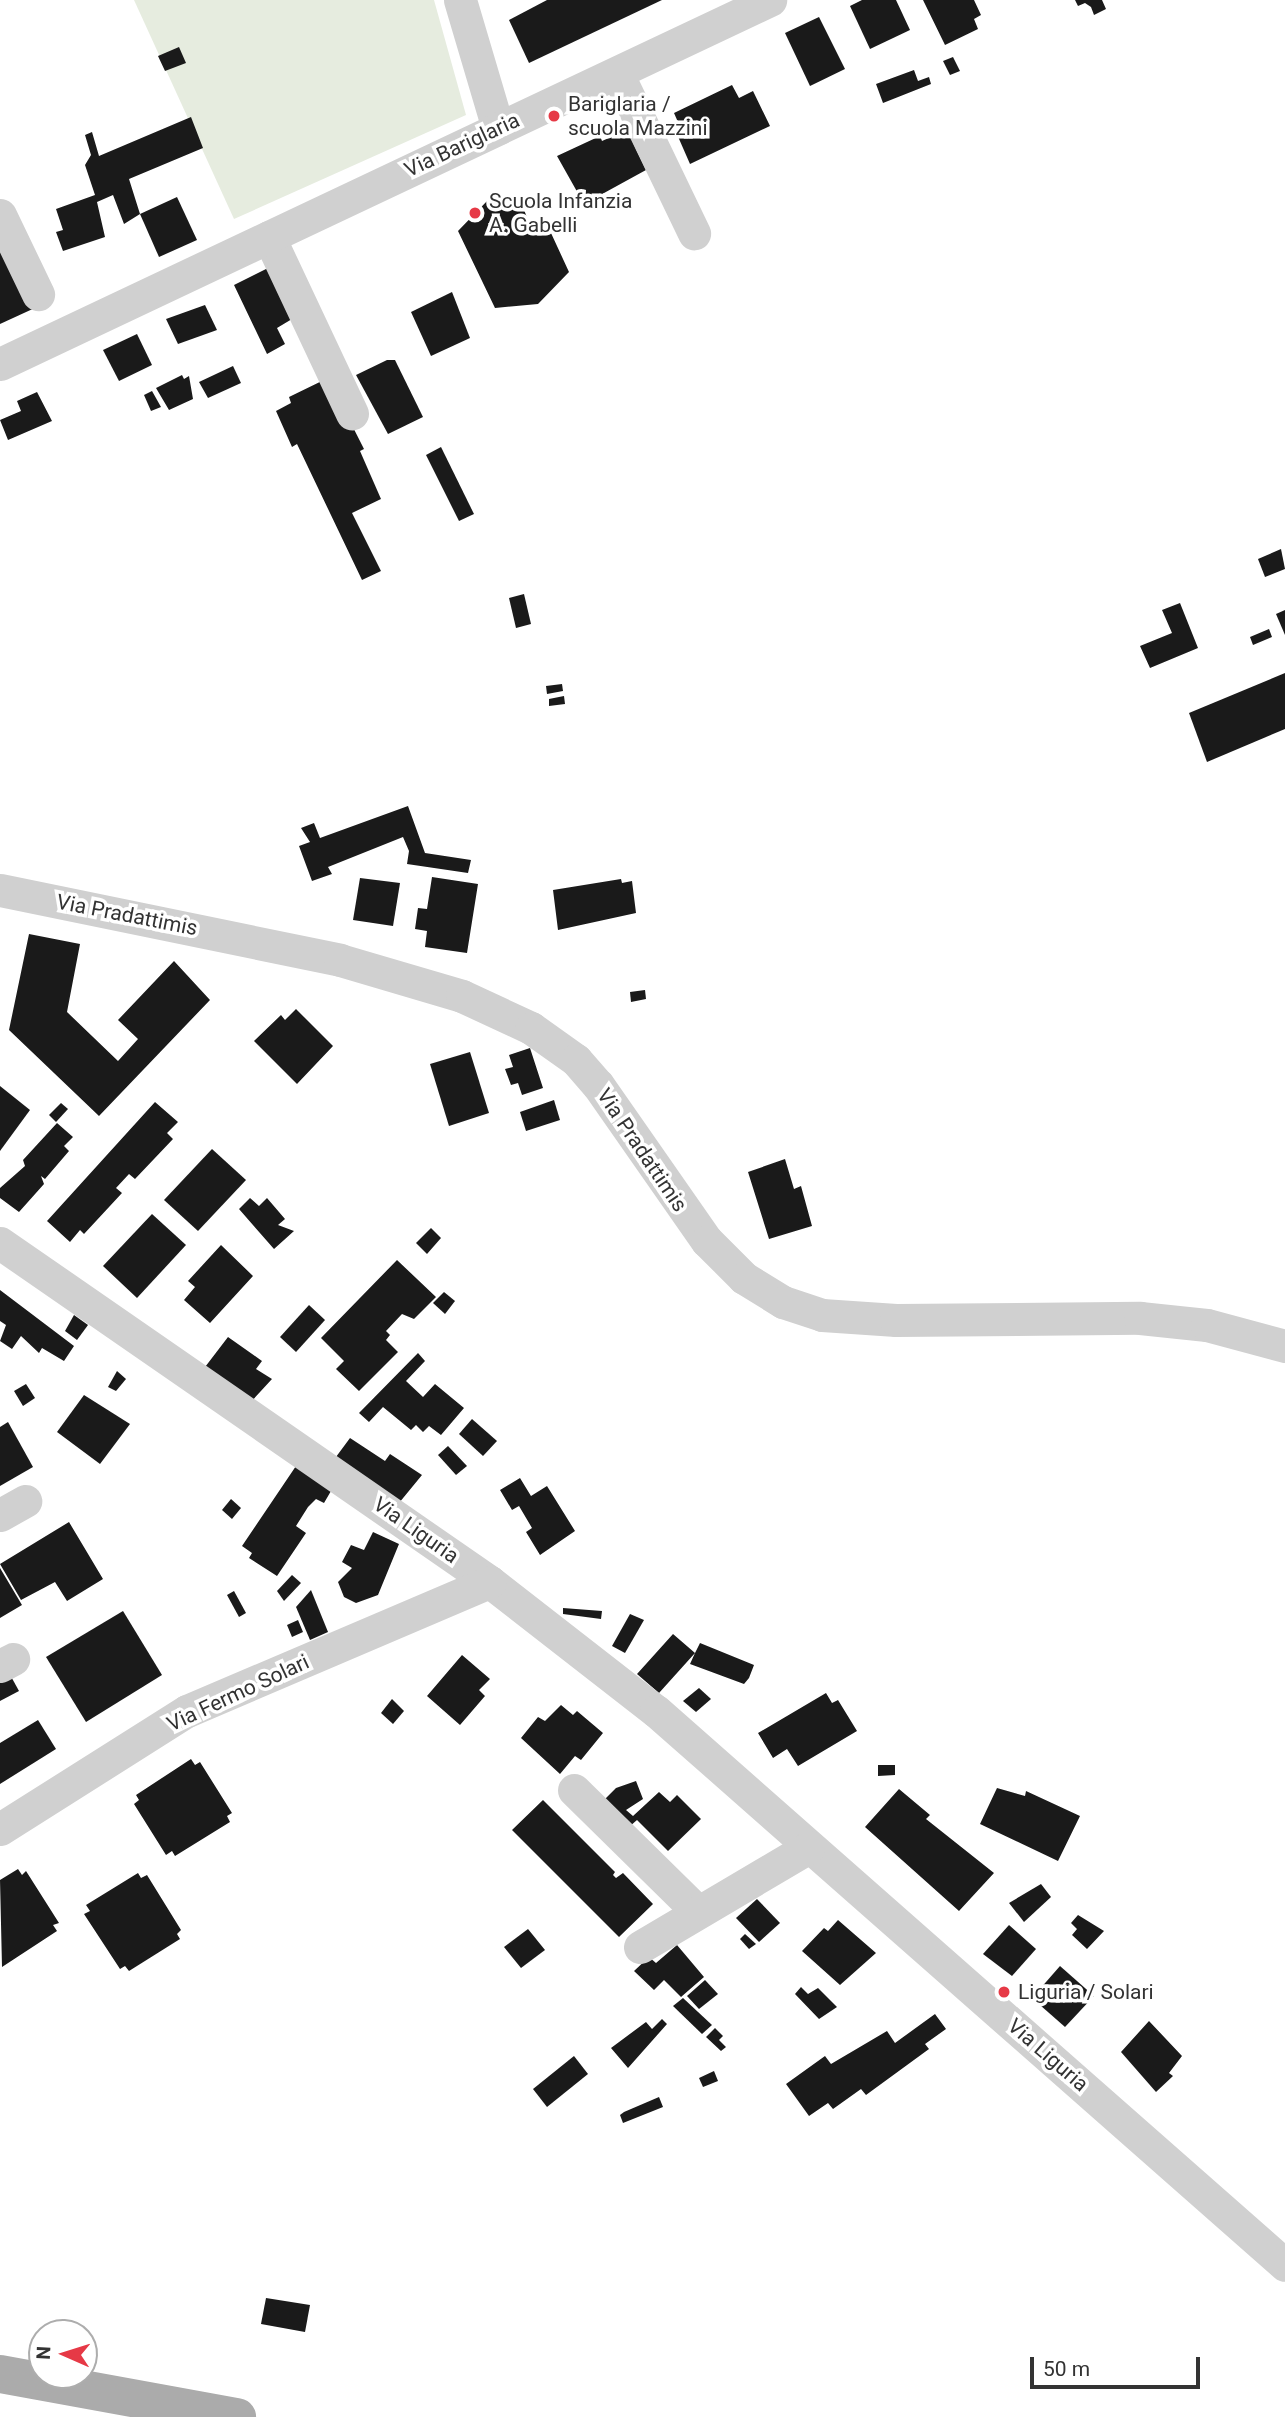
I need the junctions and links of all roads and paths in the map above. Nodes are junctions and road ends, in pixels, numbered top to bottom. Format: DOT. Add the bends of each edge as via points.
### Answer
graph roads {
  1 [pos="460,0"];
  2 [pos="770,0"];
  3 [pos="617,72"];
  4 [pos="498,128"];
  5 [pos="0,215"];
  6 [pos="694,233"];
  7 [pos="269,237"];
  8 [pos="38,293"];
  9 [pos="0,364"];
  10 [pos="352,413"];
  11 [pos="0,890"];
  12 [pos="0,1243"];
  13 [pos="1285,1346"];
  14 [pos="489,1581"];
  15 [pos="574,1790"];
  16 [pos="0,1829"];
  17 [pos="809,1847"];
  18 [pos="698,1912"];
  19 [pos="640,1947"];
  20 [pos="1285,2265"];
  21 [pos="0,2374"];
  22 [pos="237,2417"];
  1 -- 4 [label="street"];
  2 -- 3 [label="street, Via Bariglaria"];
  3 -- 4 [label="street, Via Bariglaria"];
  3 -- 6 [label="street"];
  4 -- 7 [label="street, Via Bariglaria"];
  5 -- 8 [label="street"];
  7 -- 9 [label="street, Via Bariglaria"];
  7 -- 10 [label="street"];
  11 -- 13 [label="street, Via Pradattimis" via="340,960 462,996 531,1028 576,1060 598,1085 707,1241 744,1278 783,1302 822,1315 896,1320 1140,1318 1207,1325"];
  12 -- 14 [label="street, Via Liguria"];
  14 -- 16 [label="street, Via Fermo Solari" via="187,1711"];
  14 -- 17 [label="street, Via Liguria" via="656,1711"];
  15 -- 18 [label="street"];
  17 -- 18 [label="street"];
  17 -- 20 [label="street, Via Liguria"];
  18 -- 19 [label="street"];
  21 -- 22 [label="main road"];
}
